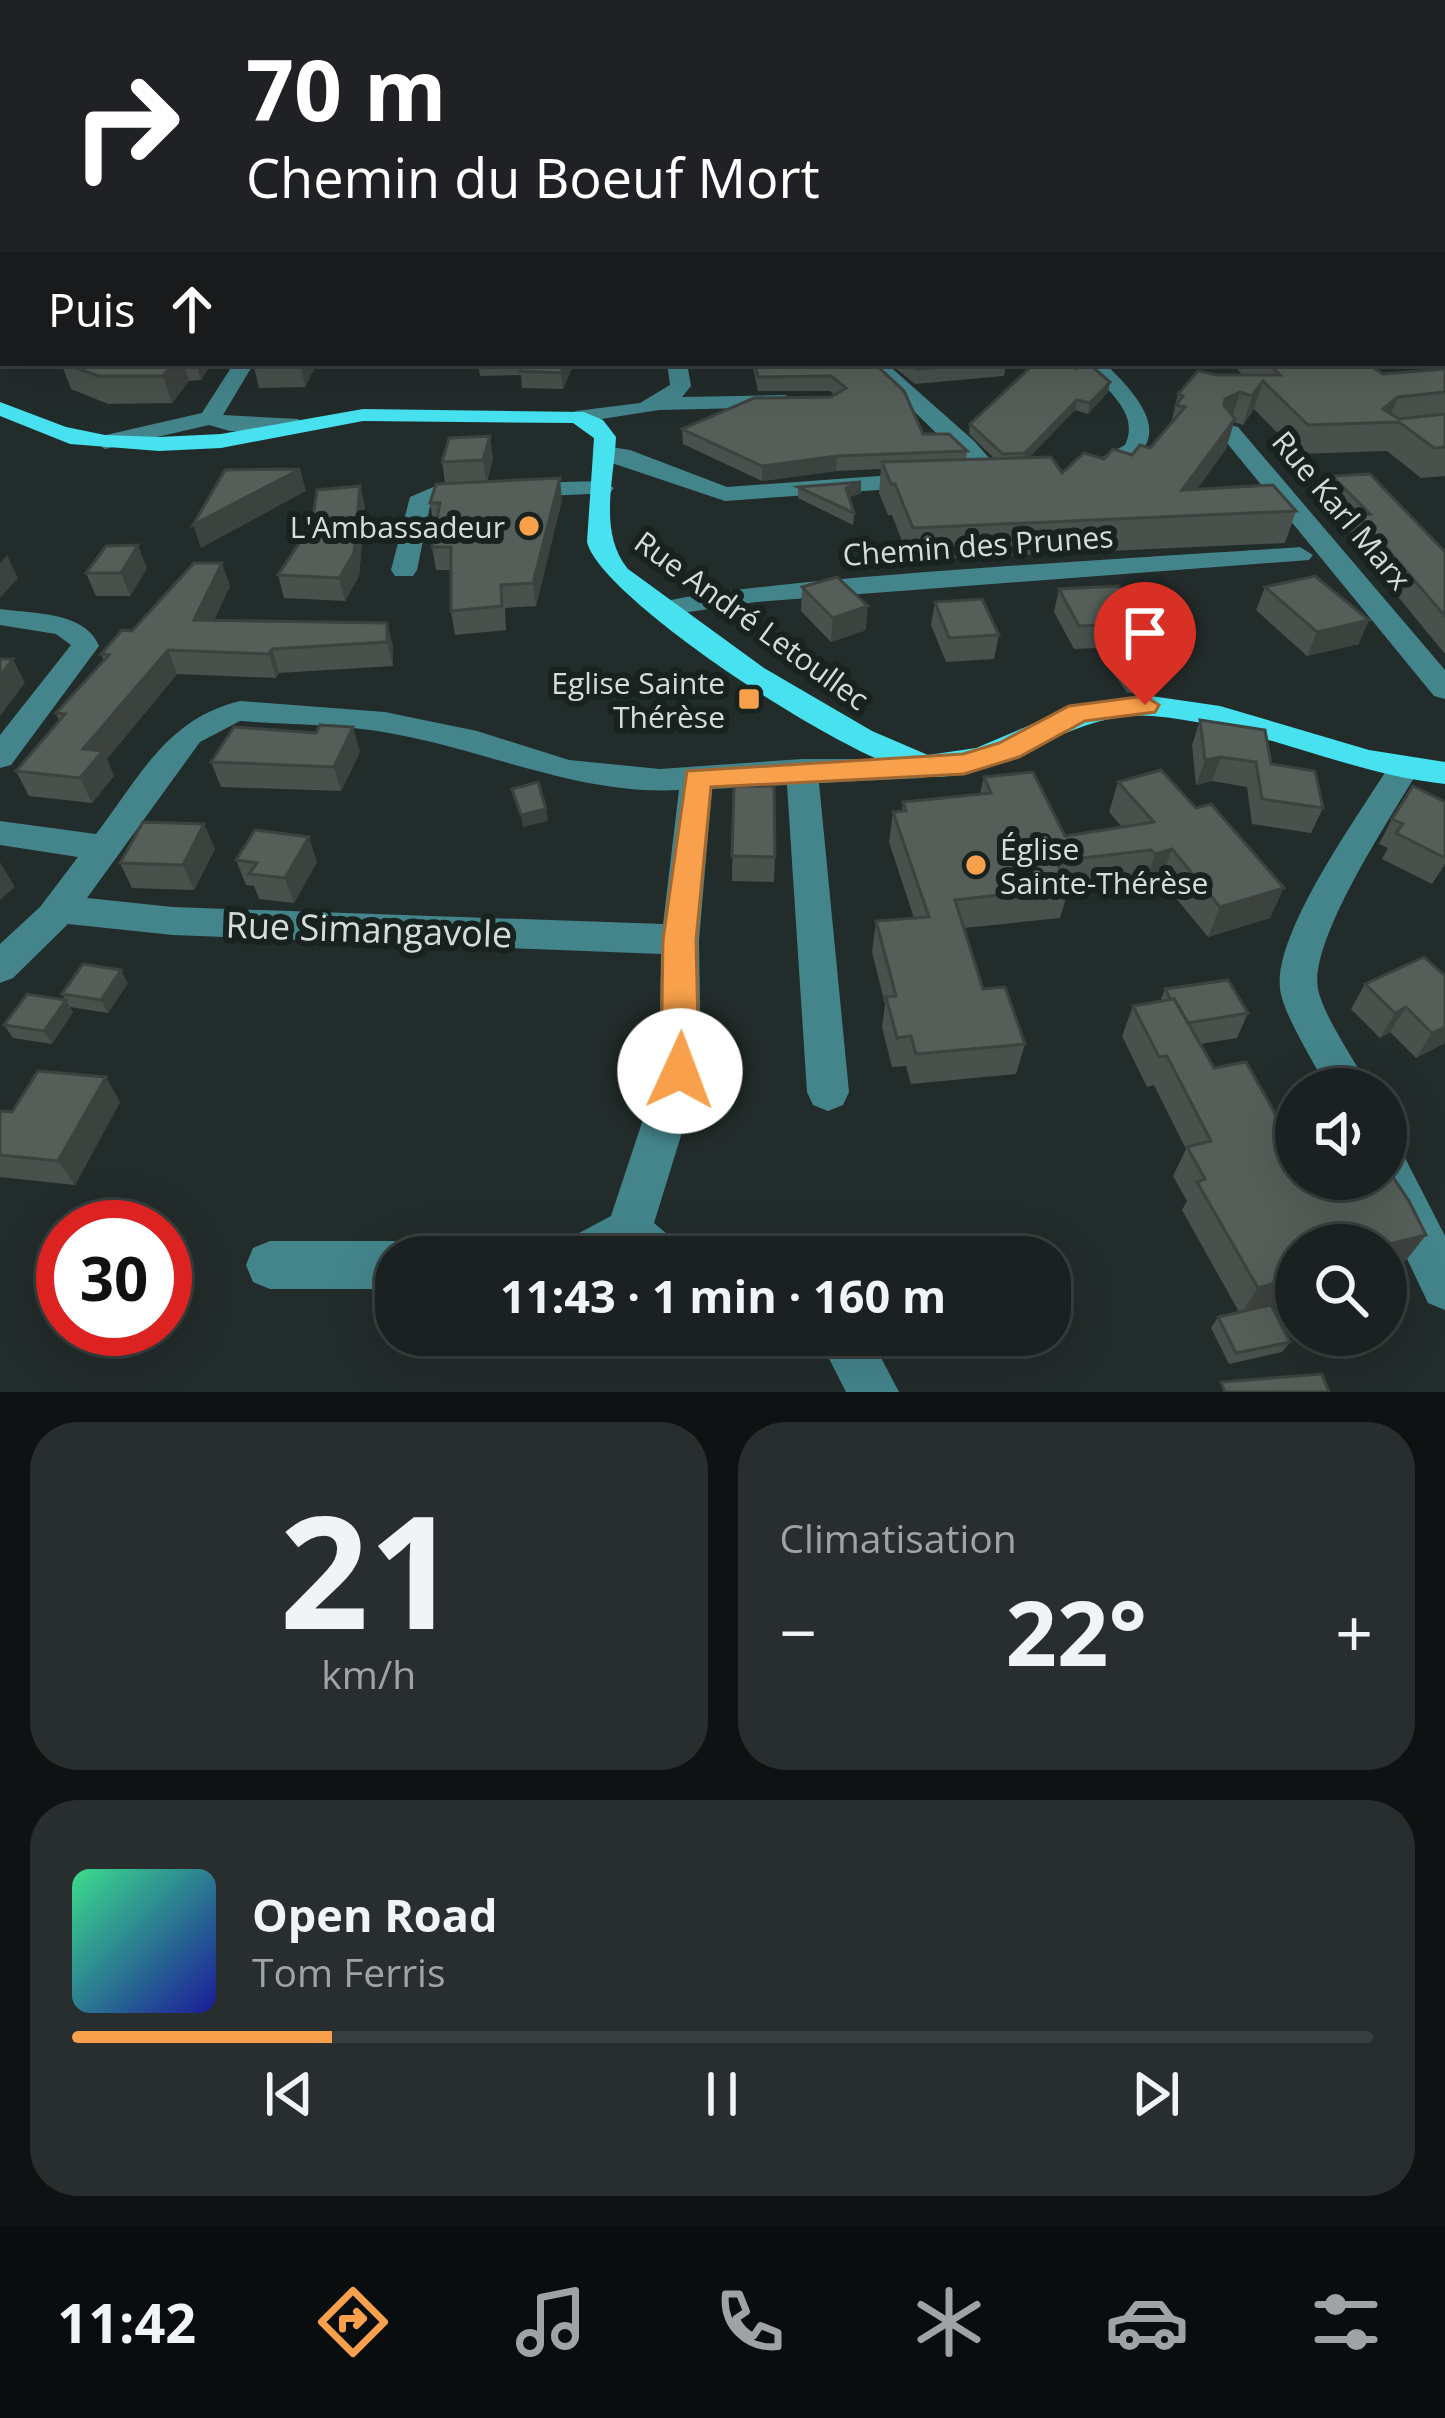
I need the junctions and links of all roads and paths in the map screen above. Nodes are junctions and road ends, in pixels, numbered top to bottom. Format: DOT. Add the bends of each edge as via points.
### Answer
graph roads {
  1 [pos="243,366"];
  2 [pos="678,366"];
  3 [pos="878,366"];
  4 [pos="1095,366"];
  5 [pos="809,401"];
  6 [pos="658,404"];
  7 [pos="0,408"];
  8 [pos="576,417"];
  9 [pos="298,426"];
  10 [pos="220,428"];
  11 [pos="56,432"];
  12 [pos="1230,432"];
  13 [pos="164,442"];
  14 [pos="196,451"];
  15 [pos="605,453"];
  16 [pos="1075,472"];
  17 [pos="602,488"];
  18 [pos="1300,555"];
  19 [pos="404,569"];
  20 [pos="662,608"];
  21 [pos="0,617"];
  22 [pos="1445,688"];
  23 [pos="0,758"];
  24 [pos="922,766"];
  25 [pos="802,770"];
  26 [pos="1402,771"];
  27 [pos="1445,773"];
  28 [pos="697,778"];
  29 [pos="0,833"];
  30 [pos="105,848"];
  31 [pos="59,909"];
  32 [pos="680,940"];
  33 [pos="0,967"];
  34 [pos="1338,1068"];
  35 [pos="828,1092"];
  36 [pos="1403,1200"];
  37 [pos="645,1236"];
  38 [pos="270,1265"];
  39 [pos="375,1265"];
  40 [pos="1445,1286"];
  41 [pos="854,1356"];
  42 [pos="874,1392"];
  1 -- 10 [label="street"];
  2 -- 6 [label="street" via="681,386"];
  3 -- 15 [label="street" via="970,446 982,477 725,494"];
  4 -- 16 [label="street" via="1132,400 1143,434 1126,458"];
  5 -- 6 [label="street"];
  6 -- 8 [label="street"];
  7 -- 11 [label="main road"];
  8 -- 9 [label="main road" via="363,415"];
  8 -- 15 [label="main road" via="605,436"];
  9 -- 10 [label="main road"];
  9 -- 14 [label="main road"];
  10 -- 13 [label="main road"];
  10 -- 14 [label="street"];
  11 -- 13 [label="main road"];
  11 -- 13 [label="main road" via="129,454"];
  12 -- 22 [label="street, Rue Karl Marx"];
  13 -- 14 [label="main road"];
  15 -- 17 [label="main road, Rue André Letoullec"];
  17 -- 19 [label="street" via="438,492 419,502"];
  17 -- 20 [label="main road, Rue André Letoullec" via="602,554"];
  18 -- 20 [label="street, Chemin des Prunes"];
  20 -- 24 [label="main road, Rue André Letoullec" via="836,728"];
  21 -- 23 [label="street" via="64,627 85,646"];
  24 -- 25 [label="street"];
  24 -- 26 [label="main road" via="1009,750 1078,712 1145,705 1191,710"];
  25 -- 28 [label="street"];
  25 -- 35 [label="street"];
  26 -- 27 [label="main road"];
  26 -- 34 [label="street" via="1317,921 1298,973"];
  28 -- 30 [label="street" via="568,771 385,722 240,711 188,735"];
  28 -- 32 [label="street"];
  29 -- 30 [label="street"];
  30 -- 31 [label="street"];
  31 -- 32 [label="street, Rue Simangavole" via="173,922"];
  31 -- 33 [label="street"];
  32 -- 37 [label="street" via="680,1071"];
  36 -- 40 [label="street"];
  38 -- 39 [label="street"];
  41 -- 42 [label="street"];
}
